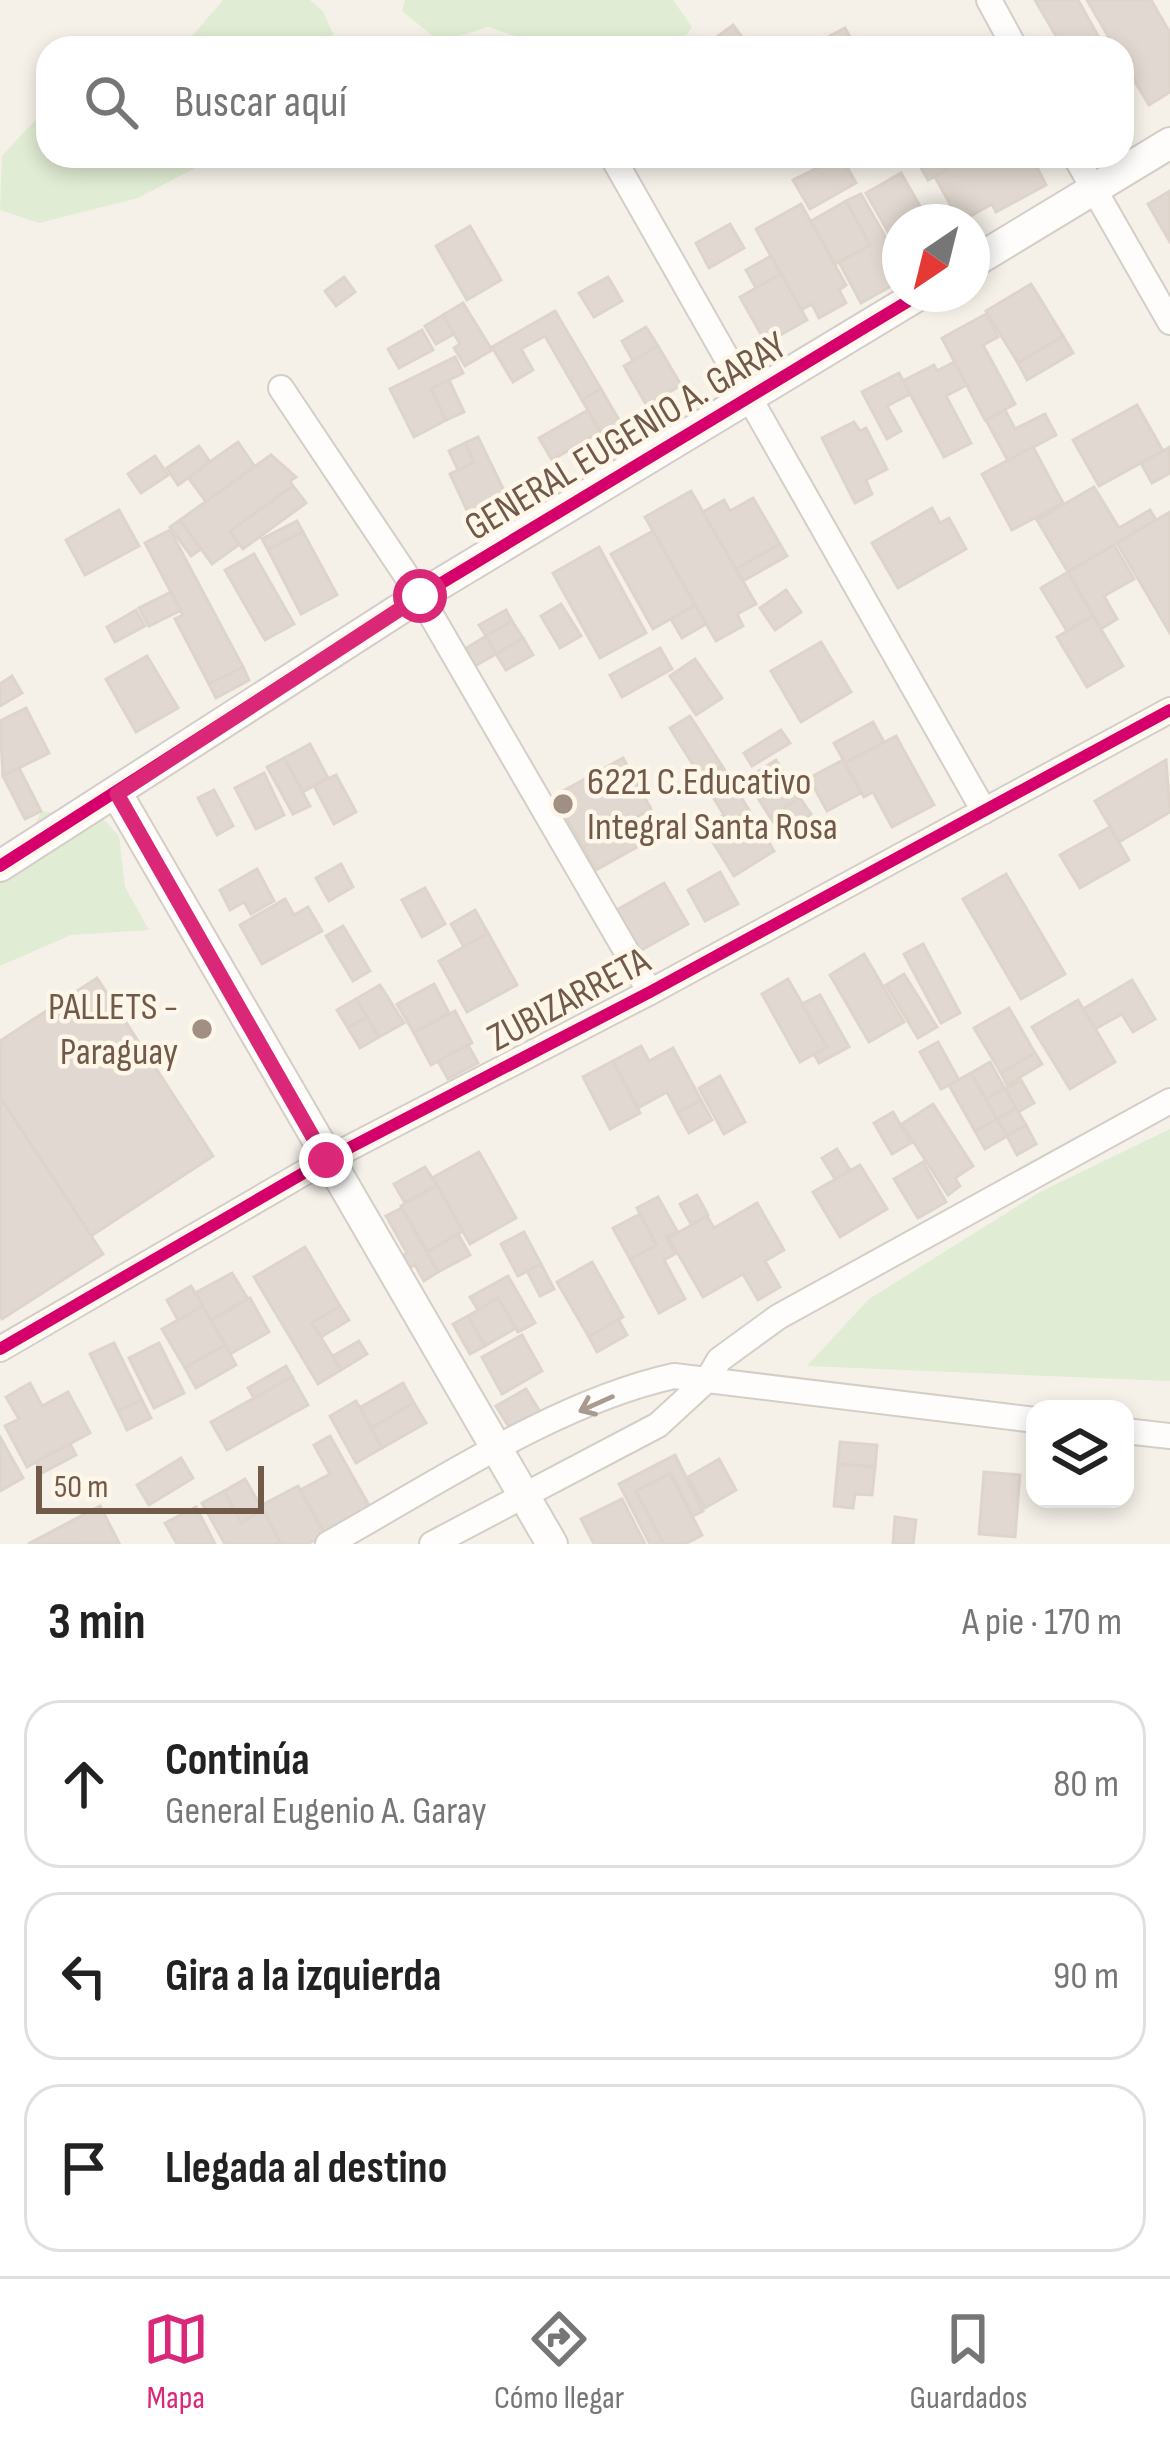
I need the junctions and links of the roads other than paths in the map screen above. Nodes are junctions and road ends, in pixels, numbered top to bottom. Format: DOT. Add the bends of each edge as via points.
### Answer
graph roads {
  1 [pos="989,0"];
  2 [pos="1008,36"];
  3 [pos="1170,143"];
  4 [pos="1134,165"];
  5 [pos="619,168"];
  6 [pos="1082,168"];
  7 [pos="1130,168"];
  8 [pos="1094,190"];
  9 [pos="990,252"];
  10 [pos="890,312"];
  11 [pos="1170,322"];
  12 [pos="281,388"];
  13 [pos="748,397"];
  14 [pos="420,596"];
  15 [pos="1170,710"];
  16 [pos="117,794"];
  17 [pos="984,811"];
  18 [pos="0,866"];
  19 [pos="650,992"];
  20 [pos="1170,1101"];
  21 [pos="326,1160"];
  22 [pos="0,1349"];
  23 [pos="708,1378"];
  24 [pos="1026,1419"];
  25 [pos="1134,1431"];
  26 [pos="1170,1436"];
  27 [pos="494,1452"];
  28 [pos="520,1496"];
  29 [pos="328,1544"];
  30 [pos="433,1544"];
  31 [pos="552,1544"];
  1 -- 2 [label="street"];
  3 -- 4 [label="street"];
  5 -- 13 [label="street"];
  6 -- 8 [label="street"];
  7 -- 8 [label="street"];
  8 -- 9 [label="street"];
  8 -- 11 [label="street"];
  10 -- 13 [label="street, GENERAL EUGENIO A. GARAY"];
  12 -- 14 [label="street"];
  13 -- 14 [label="street, GENERAL EUGENIO A. GARAY"];
  13 -- 17 [label="street"];
  14 -- 16 [label="street, GENERAL EUGENIO A. GARAY"];
  14 -- 19 [label="street"];
  15 -- 17 [label="street, ZUBIZARRETA"];
  16 -- 18 [label="street, GENERAL EUGENIO A. GARAY"];
  16 -- 21 [label="street"];
  17 -- 19 [label="street, ZUBIZARRETA"];
  19 -- 21 [label="street, ZUBIZARRETA"];
  20 -- 23 [label="street" via="778,1317 718,1360"];
  21 -- 22 [label="street, ZUBIZARRETA"];
  21 -- 27 [label="street"];
  23 -- 24 [label="street"];
  23 -- 27 [label="street, one-way" via="643,1383"];
  23 -- 28 [label="street" via="658,1425"];
  25 -- 26 [label="street"];
  27 -- 28 [label="street"];
  27 -- 29 [label="street"];
  28 -- 30 [label="street"];
  28 -- 31 [label="street"];
}
